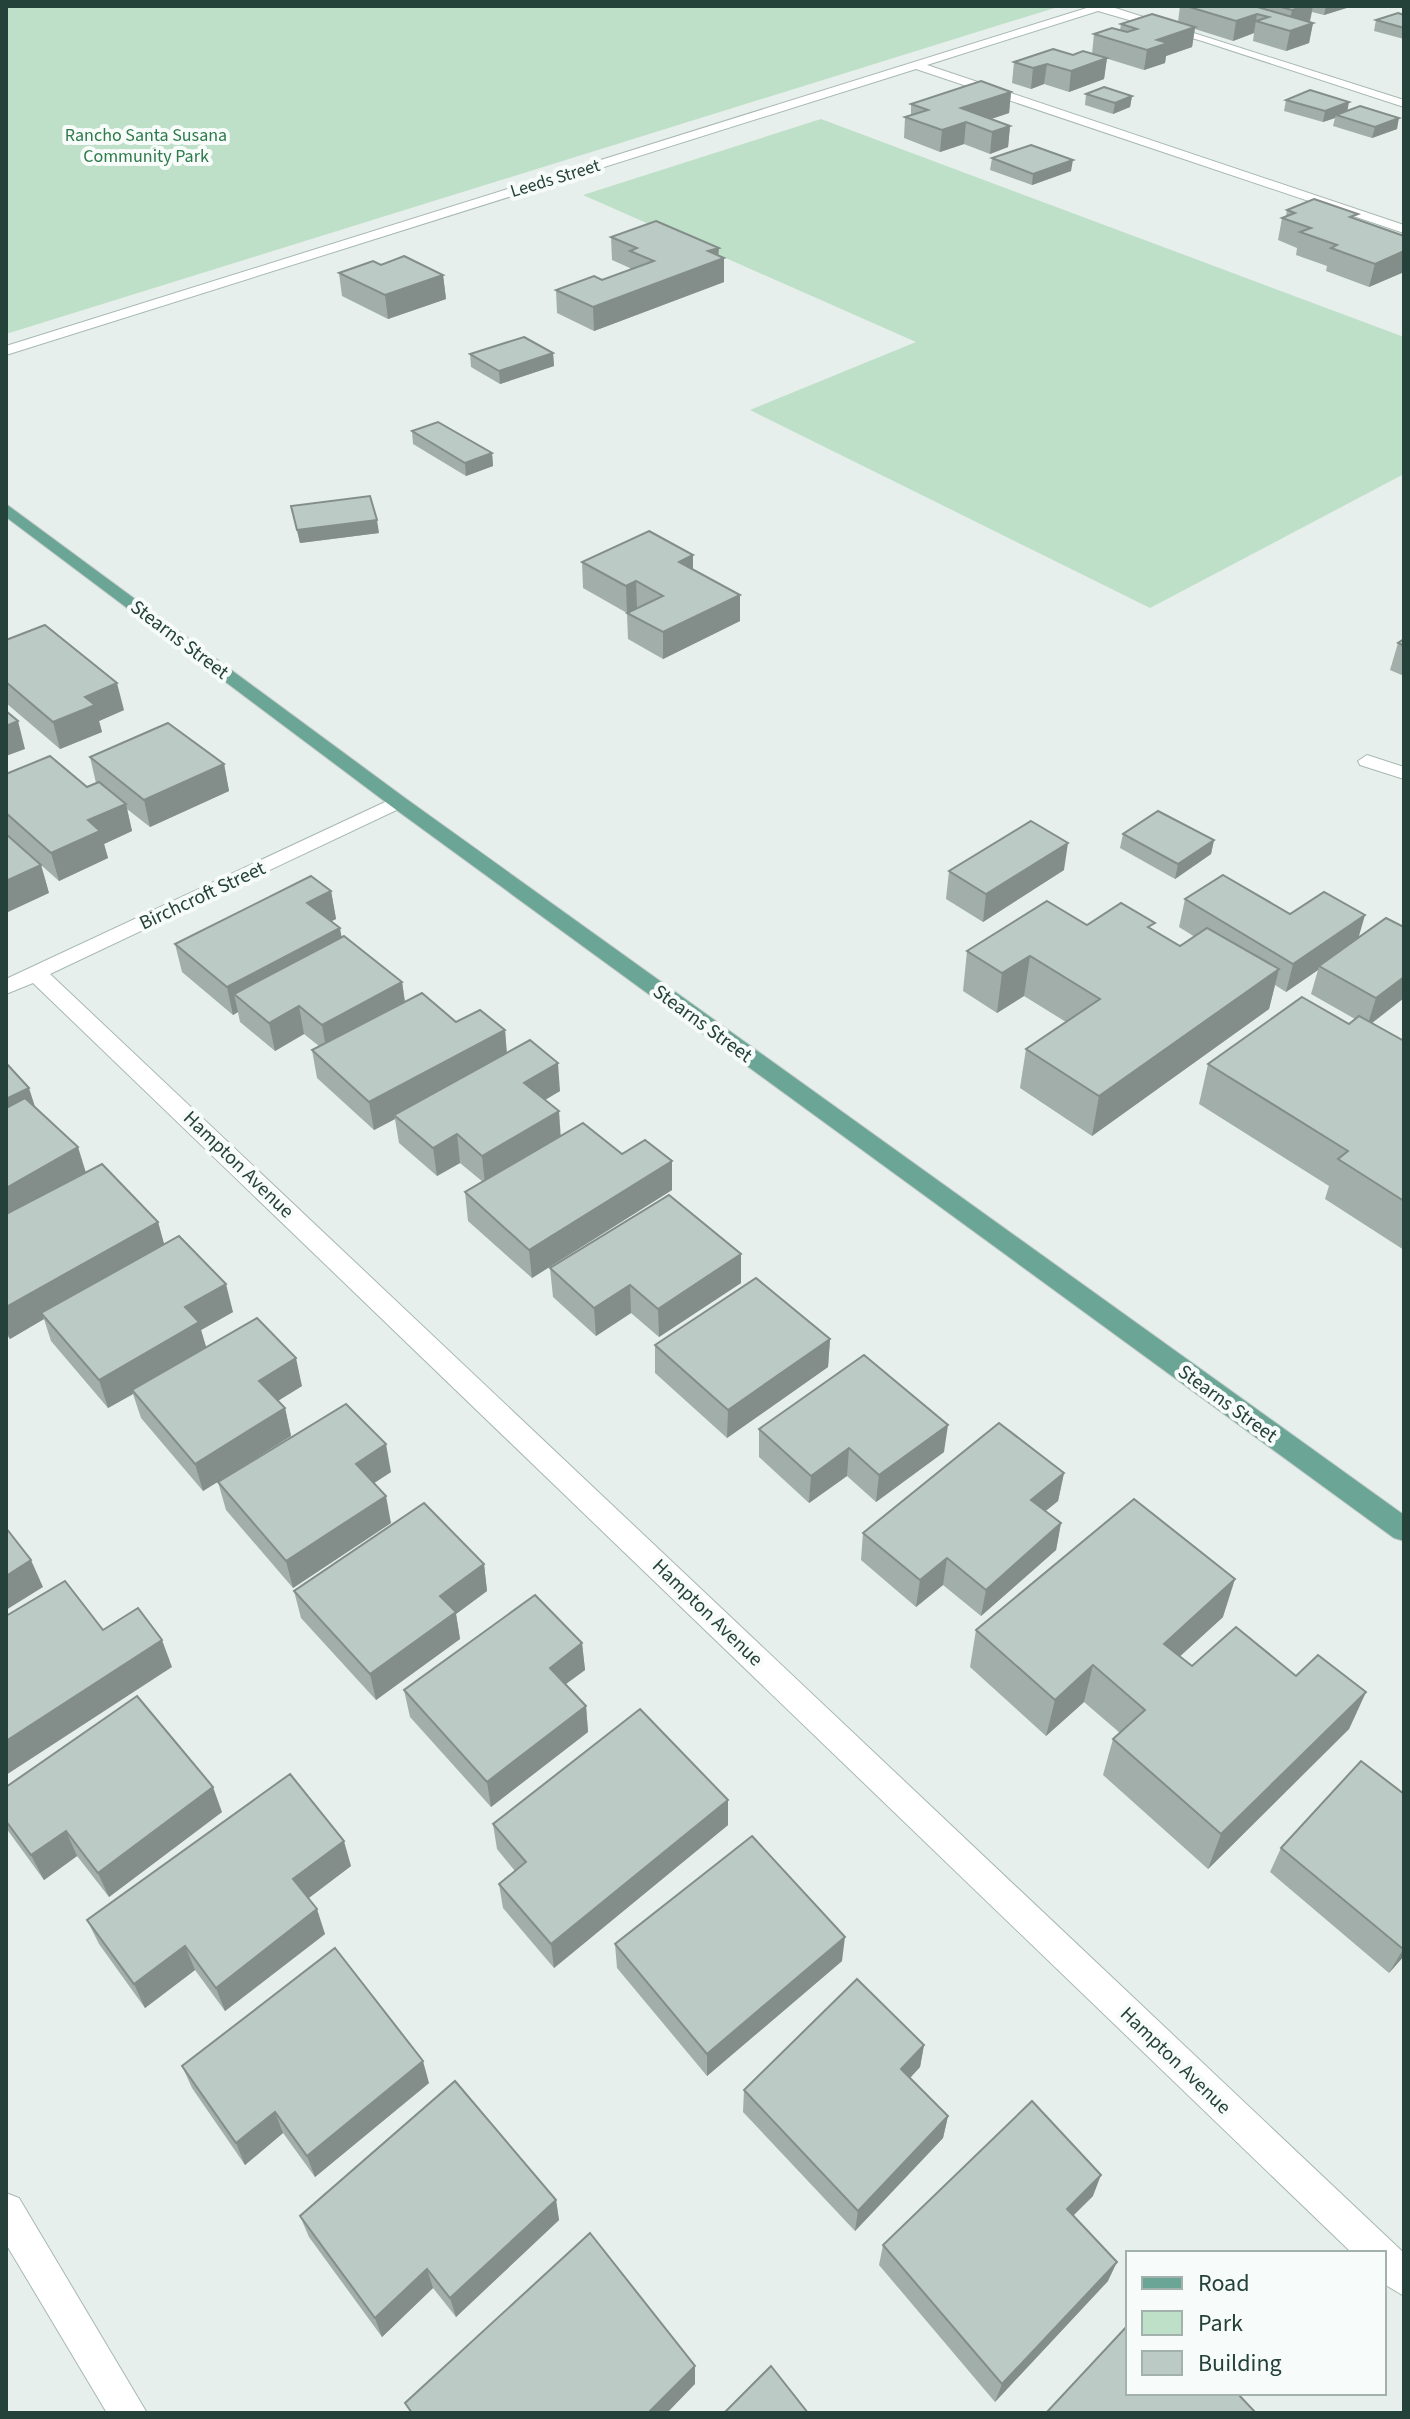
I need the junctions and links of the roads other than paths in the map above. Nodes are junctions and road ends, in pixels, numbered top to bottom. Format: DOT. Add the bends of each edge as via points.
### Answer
graph roads {
  1 [pos="1100,7"];
  2 [pos="916,65"];
  3 [pos="1404,104"];
  4 [pos="1404,229"];
  5 [pos="6,351"];
  6 [pos="6,509"];
  7 [pos="1367,761"];
  8 [pos="1404,773"];
  9 [pos="398,802"];
  10 [pos="36,973"];
  11 [pos="6,987"];
  12 [pos="1404,1530"];
  13 [pos="6,2211"];
  14 [pos="1376,2251"];
  15 [pos="1386,2261"];
  16 [pos="1404,2278"];
  17 [pos="128,2413"];
  1 -- 2 [label="street, Leeds Street"];
  1 -- 3 [label="street"];
  2 -- 4 [label="street"];
  2 -- 5 [label="street, Leeds Street"];
  6 -- 9 [label="main road, Stearns Street"];
  7 -- 8 [label="street"];
  9 -- 10 [label="street, Birchcroft Street"];
  9 -- 12 [label="main road, Stearns Street"];
  10 -- 11 [label="street, Birchcroft Street"];
  10 -- 14 [label="street, Hampton Avenue"];
  13 -- 17 [label="street"];
  15 -- 16 [label="street"];
}
